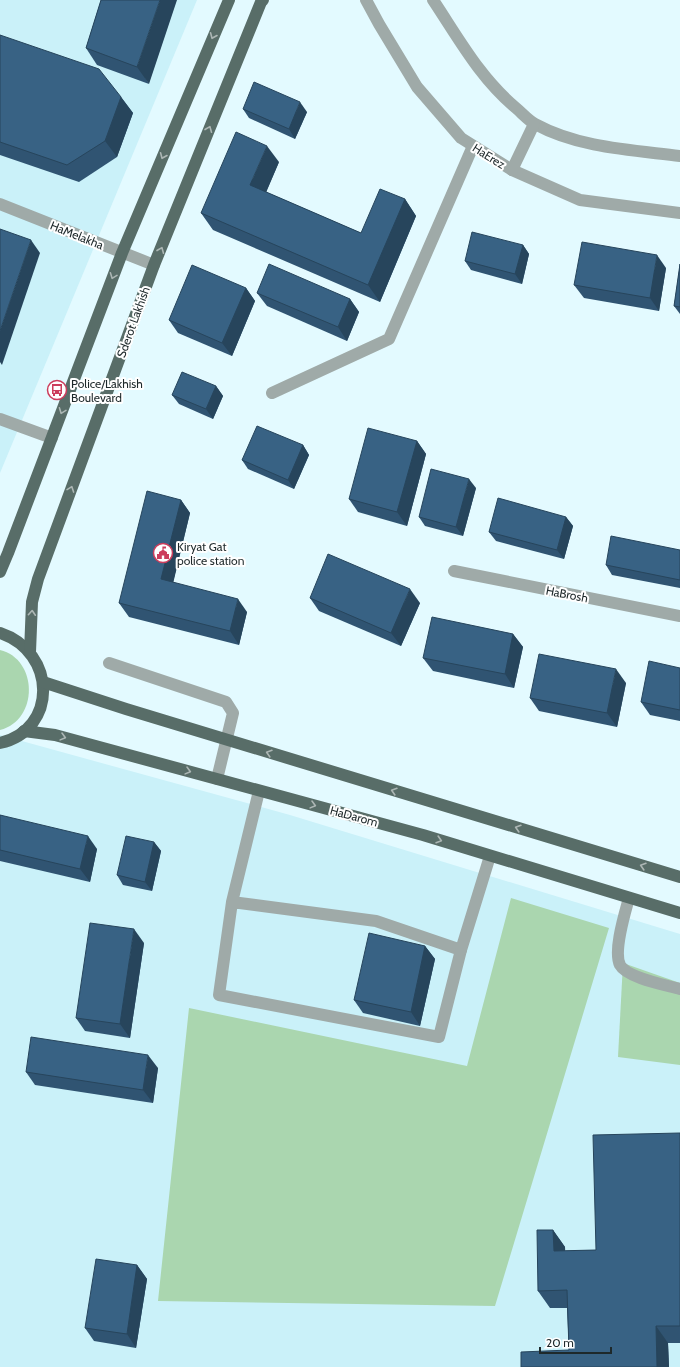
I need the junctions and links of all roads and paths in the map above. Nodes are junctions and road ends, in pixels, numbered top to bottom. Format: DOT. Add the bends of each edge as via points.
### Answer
graph roads {
  1 [pos="229,0"];
  2 [pos="263,0"];
  3 [pos="366,0"];
  4 [pos="433,0"];
  5 [pos="534,124"];
  6 [pos="473,146"];
  7 [pos="680,156"];
  8 [pos="512,170"];
  9 [pos="0,204"];
  10 [pos="680,213"];
  11 [pos="122,253"];
  12 [pos="154,265"];
  13 [pos="272,393"];
  14 [pos="0,419"];
  15 [pos="52,438"];
  16 [pos="8,553"];
  17 [pos="0,563"];
  18 [pos="454,571"];
  19 [pos="0,572"];
  20 [pos="680,616"];
  21 [pos="0,634"];
  22 [pos="30,652"];
  23 [pos="109,664"];
  24 [pos="43,682"];
  25 [pos="24,731"];
  26 [pos="226,740"];
  27 [pos="0,743"];
  28 [pos="217,779"];
  29 [pos="259,790"];
  30 [pos="490,856"];
  31 [pos="680,877"];
  32 [pos="629,898"];
  33 [pos="232,902"];
  34 [pos="680,913"];
  35 [pos="461,950"];
  36 [pos="680,989"];
  1 -- 11 [label="main road, one-way"];
  12 -- 2 [label="main road, Sderot Lakhish, one-way"];
  3 -- 6 [label="street, HaErez" via="417,87 461,138"];
  4 -- 5 [label="street" via="477,68 502,96"];
  5 -- 7 [label="street" via="594,145"];
  5 -- 8 [label="street"];
  6 -- 8 [label="street, HaErez"];
  6 -- 13 [label="street" via="389,339"];
  8 -- 10 [label="street, HaErez" via="580,200"];
  9 -- 11 [label="street, HaMelakha"];
  11 -- 12 [label="street, HaMelakha"];
  11 -- 15 [label="main road, one-way"];
  22 -- 12 [label="main road, Sderot Lakhish, one-way" via="32,602 38,579"];
  14 -- 15 [label="street"];
  15 -- 16 [label="main road"];
  16 -- 17 [label="main road"];
  16 -- 19 [label="main road"];
  18 -- 20 [label="street, HaBrosh"];
  21 -- 22 [label="main road" via="10,636"];
  22 -- 24 [label="main road" via="41,671"];
  23 -- 26 [label="street" via="226,702 233,713"];
  24 -- 25 [label="main road" via="40,709"];
  24 -- 26 [label="main road"];
  25 -- 27 [label="main road"];
  25 -- 28 [label="main road, HaDarom, one-way" via="55,735"];
  26 -- 28 [label="street"];
  31 -- 26 [label="main road, one-way"];
  28 -- 29 [label="main road, HaDarom"];
  29 -- 30 [label="main road, HaDarom, one-way"];
  29 -- 33 [label="street"];
  30 -- 32 [label="main road, HaDarom"];
  30 -- 35 [label="street"];
  32 -- 34 [label="main road, HaDarom"];
  32 -- 36 [label="street" via="617,950 620,964 633,975"];
  33 -- 35 [label="street" via="376,922"];
  33 -- 35 [label="street" via="220,995 439,1036"];
}
